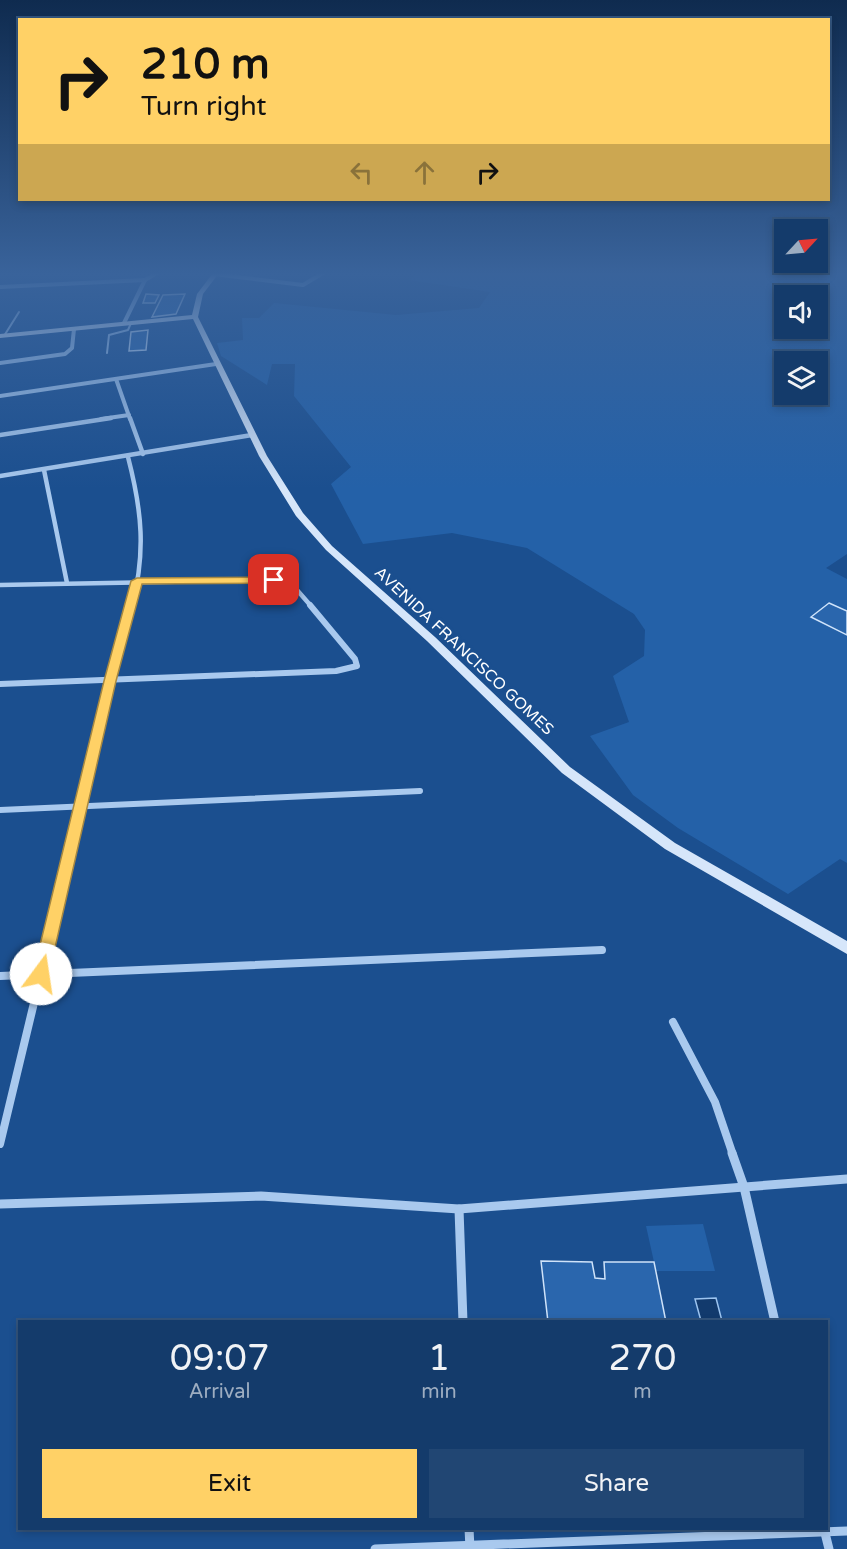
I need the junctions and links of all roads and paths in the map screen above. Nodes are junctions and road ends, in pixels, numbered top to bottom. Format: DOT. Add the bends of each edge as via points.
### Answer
graph roads {
  1 [pos="72,345"];
  2 [pos="107,345"];
  3 [pos="208,345"];
  4 [pos="106,353"];
  5 [pos="0,363"];
  6 [pos="216,364"];
  7 [pos="116,379"];
  8 [pos="0,396"];
  9 [pos="129,415"];
  10 [pos="0,435"];
  11 [pos="252,435"];
  12 [pos="143,454"];
  13 [pos="128,457"];
  14 [pos="44,470"];
  15 [pos="0,476"];
  16 [pos="137,581"];
  17 [pos="67,583"];
  18 [pos="0,585"];
  19 [pos="110,681"];
  20 [pos="0,684"];
  21 [pos="420,791"];
  22 [pos="82,808"];
  23 [pos="0,810"];
  24 [pos="847,948"];
  25 [pos="602,950"];
  26 [pos="41,974"];
  27 [pos="0,976"];
  28 [pos="674,1022"];
  29 [pos="0,1144"];
  30 [pos="847,1179"];
  31 [pos="744,1187"];
  32 [pos="0,1203"];
  33 [pos="459,1209"];
  34 [pos="463,1320"];
  35 [pos="775,1320"];
  36 [pos="469,1530"];
  37 [pos="824,1530"];
  38 [pos="847,1531"];
  39 [pos="470,1548"];
  40 [pos="375,1549"];
  41 [pos="829,1549"];
  1 -- 5 [label="street" via="65,354"];
  2 -- 4 [label="lane"];
  3 -- 6 [label="main road, AVENIDA FRANCISCO GOMES"];
  6 -- 7 [label="street"];
  6 -- 11 [label="main road, AVENIDA FRANCISCO GOMES"];
  7 -- 8 [label="street"];
  7 -- 9 [label="street"];
  9 -- 10 [label="street"];
  9 -- 12 [label="street"];
  11 -- 12 [label="street"];
  11 -- 24 [label="main road, AVENIDA FRANCISCO GOMES" via="298,514 329,548 431,639 566,770 670,846"];
  12 -- 13 [label="street"];
  13 -- 14 [label="street"];
  13 -- 16 [label="street" via="141,504 142,547"];
  14 -- 15 [label="street"];
  14 -- 17 [label="street"];
  16 -- 17 [label="street"];
  16 -- 19 [label="street"];
  16 -- 19 [label="street" via="274,580 286,584 297,590 357,666 336,672"];
  17 -- 18 [label="street"];
  19 -- 20 [label="street"];
  19 -- 22 [label="street"];
  21 -- 22 [label="street"];
  22 -- 23 [label="street"];
  22 -- 26 [label="street"];
  25 -- 26 [label="street"];
  26 -- 27 [label="street"];
  26 -- 29 [label="street"];
  28 -- 31 [label="street" via="714,1102"];
  30 -- 31 [label="street"];
  31 -- 33 [label="street"];
  31 -- 35 [label="street"];
  32 -- 33 [label="street" via="261,1196"];
  33 -- 34 [label="street"];
  36 -- 39 [label="street"];
  37 -- 38 [label="street"];
  37 -- 39 [label="street"];
  37 -- 41 [label="street"];
  39 -- 40 [label="street"];
}
